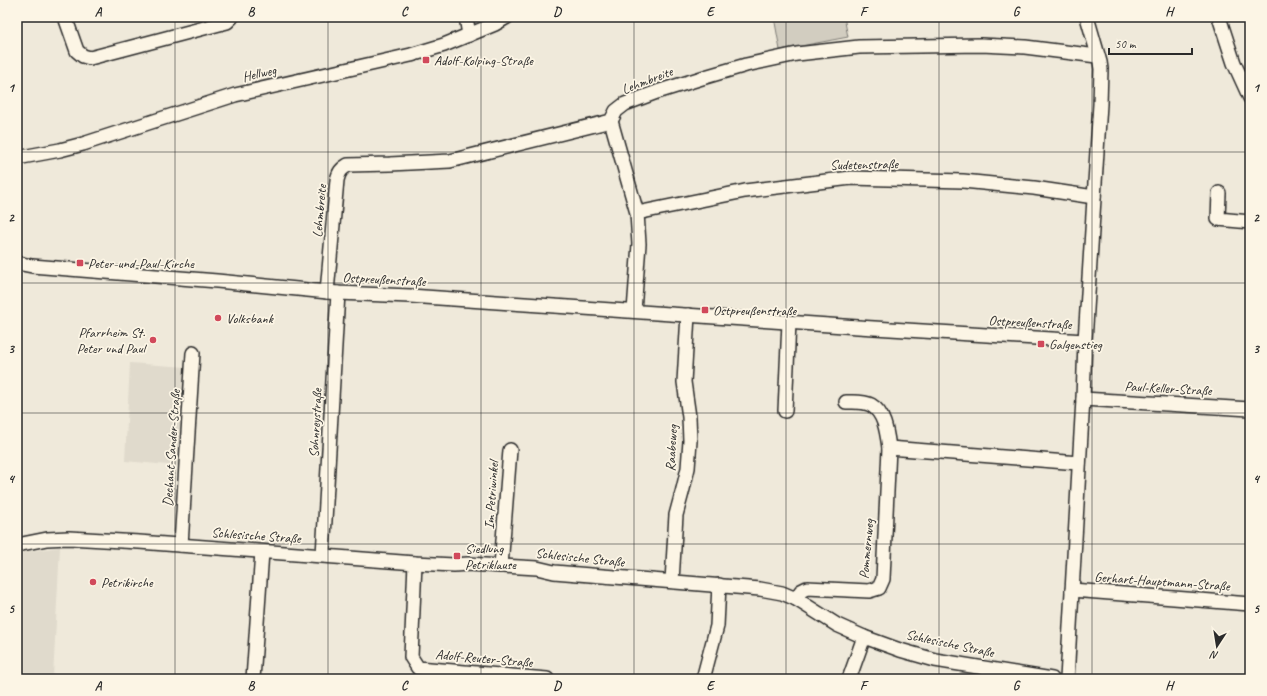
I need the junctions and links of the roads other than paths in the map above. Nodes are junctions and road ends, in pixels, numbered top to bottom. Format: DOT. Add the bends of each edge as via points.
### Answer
graph roads {
  1 [pos="65,17"];
  2 [pos="232,17"];
  3 [pos="466,17"];
  4 [pos="507,17"];
  5 [pos="1087,17"];
  6 [pos="1219,17"];
  7 [pos="469,36"];
  8 [pos="1097,56"];
  9 [pos="1250,98"];
  10 [pos="611,121"];
  11 [pos="17,158"];
  12 [pos="1219,193"];
  13 [pos="1094,197"];
  14 [pos="637,213"];
  15 [pos="1250,222"];
  16 [pos="17,263"];
  17 [pos="333,292"];
  18 [pos="634,311"];
  19 [pos="688,315"];
  20 [pos="789,322"];
  21 [pos="1085,341"];
  22 [pos="193,353"];
  23 [pos="1083,399"];
  24 [pos="846,402"];
  25 [pos="1250,409"];
  26 [pos="785,411"];
  27 [pos="889,448"];
  28 [pos="510,450"];
  29 [pos="1080,463"];
  30 [pos="17,545"];
  31 [pos="181,545"];
  32 [pos="262,552"];
  33 [pos="323,556"];
  34 [pos="415,562"];
  35 [pos="501,566"];
  36 [pos="672,581"];
  37 [pos="719,585"];
  38 [pos="1072,590"];
  39 [pos="796,599"];
  40 [pos="1250,604"];
  41 [pos="864,637"];
  42 [pos="418,674"];
  43 [pos="253,679"];
  44 [pos="547,679"];
  45 [pos="703,679"];
  46 [pos="849,679"];
  47 [pos="1052,679"];
  48 [pos="1067,679"];
  1 -- 2 [label="street" via="77,51 90,58 227,22"];
  3 -- 7 [label="street"];
  4 -- 7 [label="street, Hellweg"];
  5 -- 8 [label="street"];
  6 -- 9 [label="street" via="1234,63"];
  7 -- 11 [label="street, Hellweg" via="411,55 235,95 77,146"];
  8 -- 10 [label="street, Lehmbreite" via="1024,47 981,45 859,47 796,54 746,65 651,94 625,104 616,111"];
  8 -- 13 [label="street" via="1101,76"];
  10 -- 14 [label="street"];
  10 -- 17 [label="street, Lehmbreite" via="450,162 348,165 343,168 337,180"];
  12 -- 15 [label="street" via="1218,219"];
  13 -- 14 [label="street, Sudetenstraße" via="963,180 851,178 744,191"];
  13 -- 21 [label="street"];
  14 -- 18 [label="street" via="639,252"];
  16 -- 17 [label="street, Ostpreußenstraße"];
  17 -- 18 [label="street, Ostpreußenstraße"];
  17 -- 33 [label="street, Sohnreystraße"];
  18 -- 19 [label="street, Ostpreußenstraße"];
  19 -- 20 [label="street, Ostpreußenstraße"];
  19 -- 36 [label="street, Raabeweg" via="684,382 690,441 688,468 676,514"];
  20 -- 21 [label="street, Ostpreußenstraße"];
  20 -- 26 [label="street"];
  21 -- 23 [label="street"];
  22 -- 31 [label="street, Dechant-Sander-Straße"];
  23 -- 25 [label="street, Paul-Keller-Straße"];
  23 -- 29 [label="street"];
  24 -- 27 [label="street, Pommernweg" via="872,405 879,412 887,433"];
  27 -- 29 [label="street"];
  27 -- 39 [label="street, Pommernweg" via="883,579 879,588 869,591 807,588 801,591"];
  28 -- 35 [label="street, Im Petriwinkel"];
  29 -- 38 [label="street"];
  30 -- 31 [label="street, Schlesische Straße" via="69,538"];
  31 -- 32 [label="street, Schlesische Straße"];
  32 -- 33 [label="street, Schlesische Straße"];
  32 -- 43 [label="street"];
  33 -- 34 [label="street, Schlesische Straße"];
  34 -- 35 [label="street, Schlesische Straße"];
  34 -- 42 [label="street, Adolf-Reuter-Straße" via="411,657"];
  35 -- 36 [label="street, Schlesische Straße"];
  36 -- 37 [label="street, Schlesische Straße"];
  37 -- 39 [label="street, Schlesische Straße" via="782,593"];
  37 -- 45 [label="street" via="717,626"];
  38 -- 40 [label="street, Gerhart-Hauptmann-Straße"];
  38 -- 48 [label="street"];
  39 -- 41 [label="street, Schlesische Straße" via="837,625"];
  41 -- 46 [label="street"];
  41 -- 47 [label="street, Schlesische Straße" via="935,660"];
  42 -- 44 [label="street, Adolf-Reuter-Straße"];
}
